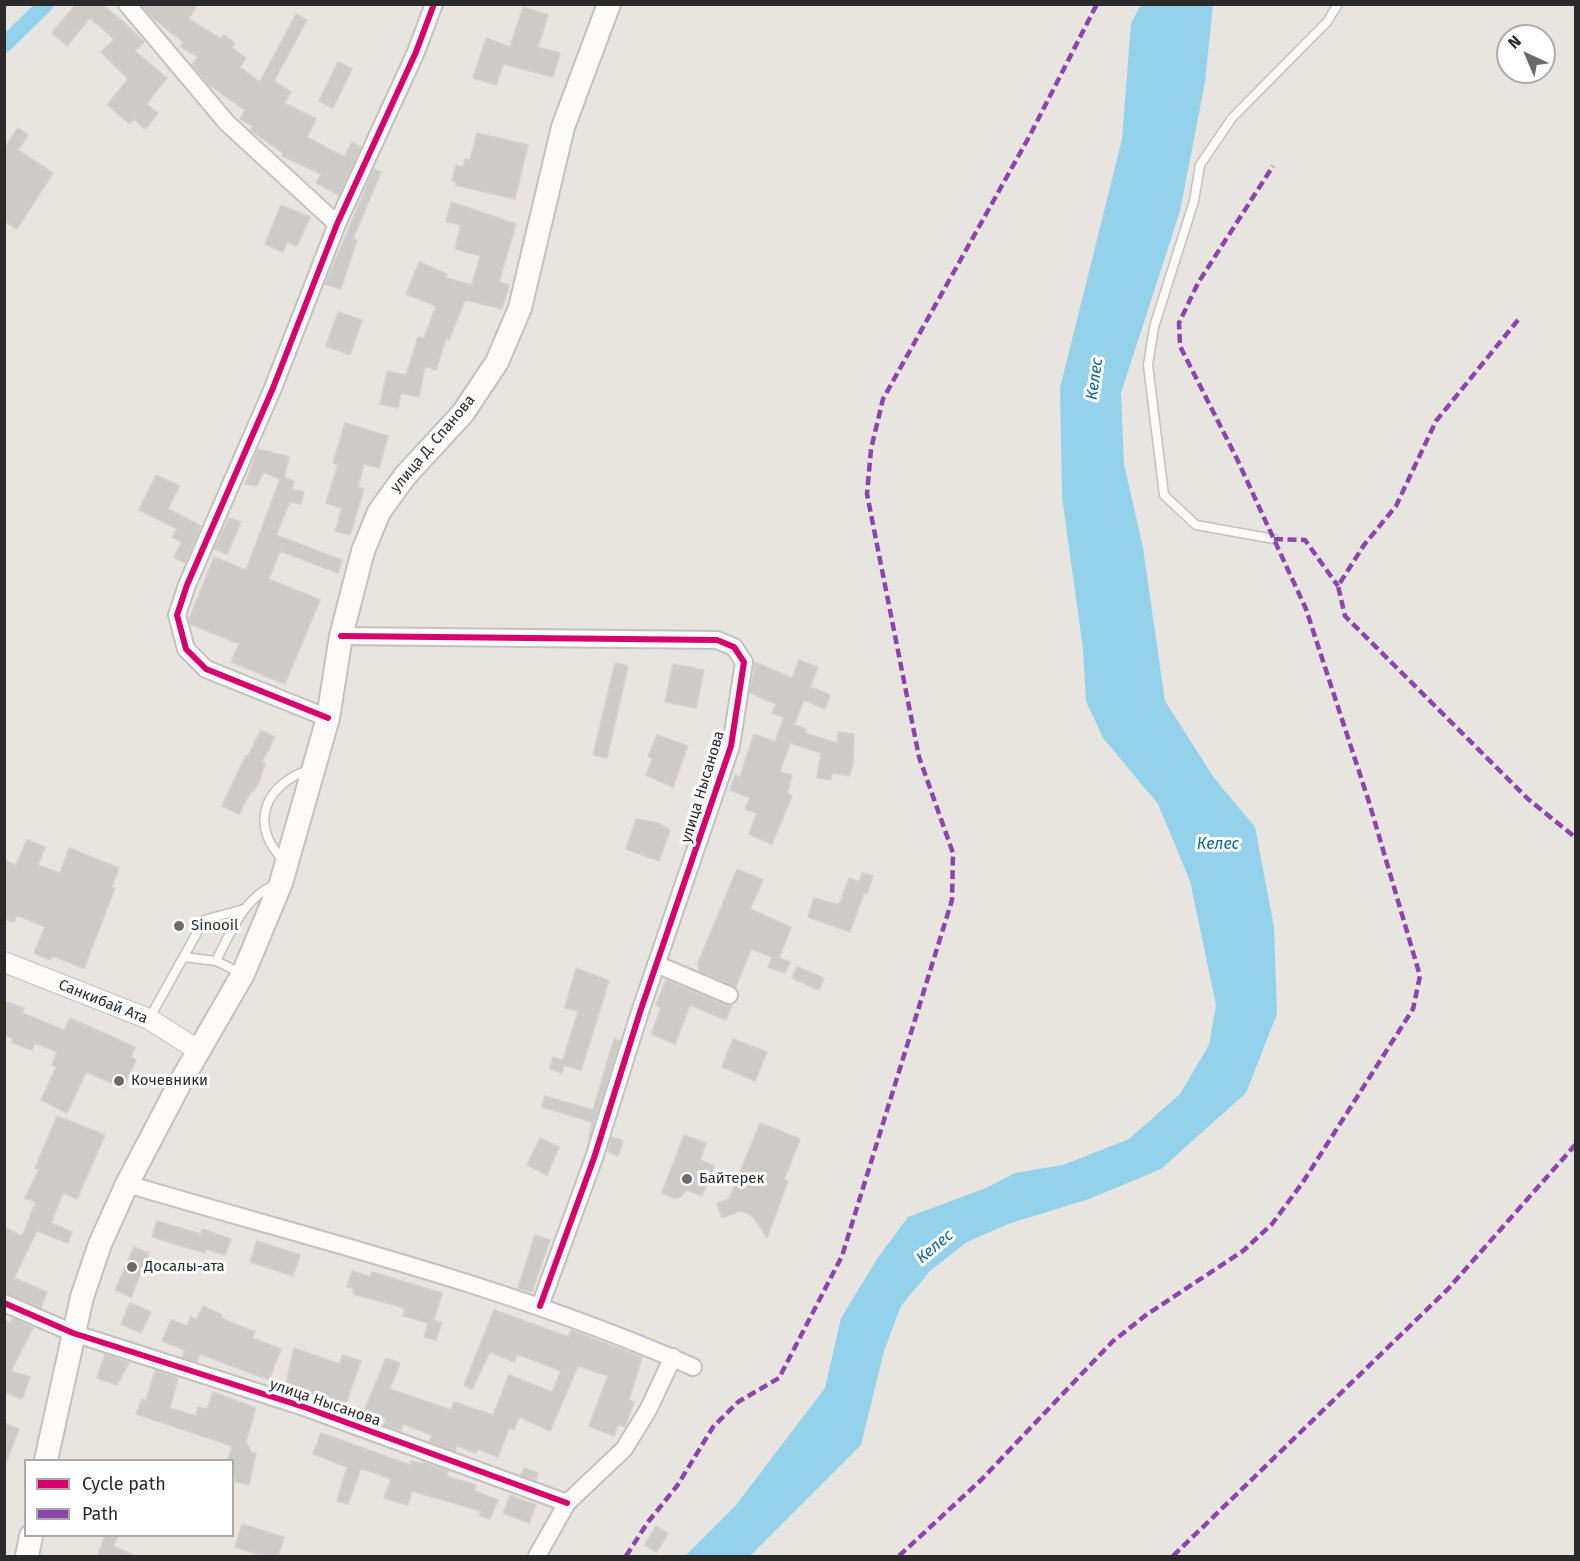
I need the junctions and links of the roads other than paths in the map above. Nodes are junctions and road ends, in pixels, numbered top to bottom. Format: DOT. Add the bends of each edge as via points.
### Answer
graph roads {
  1 [pos="127,4"];
  2 [pos="434,4"];
  3 [pos="609,4"];
  4 [pos="1338,4"];
  5 [pos="337,224"];
  6 [pos="1274,539"];
  7 [pos="341,636"];
  8 [pos="328,717"];
  9 [pos="315,768"];
  10 [pos="284,873"];
  11 [pos="244,909"];
  12 [pos="184,957"];
  13 [pos="216,961"];
  14 [pos="4,962"];
  15 [pos="656,964"];
  16 [pos="243,974"];
  17 [pos="729,995"];
  18 [pos="149,1019"];
  19 [pos="198,1050"];
  20 [pos="127,1184"];
  21 [pos="4,1303"];
  22 [pos="540,1306"];
  23 [pos="74,1333"];
  24 [pos="673,1357"];
  25 [pos="693,1366"];
  26 [pos="46,1459"];
  27 [pos="567,1503"];
  28 [pos="31,1537"];
  29 [pos="27,1557"];
  30 [pos="537,1557"];
  1 -- 5 [label="street" via="227,123"];
  2 -- 5 [label="street"];
  3 -- 7 [label="main road, улица Д. Спанова" via="563,128 520,308 497,362 463,413 405,476 379,512 363,551"];
  4 -- 6 [label="lane" via="1327,22 1232,118 1200,165 1194,201 1154,327 1148,365 1164,495 1196,525"];
  5 -- 8 [label="street" via="177,615 186,649 206,669"];
  7 -- 8 [label="main road, улица Д. Спанова"];
  7 -- 15 [label="street, улица Нысанова" via="717,640 741,654 744,671 730,746"];
  8 -- 9 [label="main road, улица Д. Спанова"];
  9 -- 10 [label="main road, улица Д. Спанова"];
  9 -- 10 [label="lane" via="291,777 267,806 262,822"];
  10 -- 11 [label="lane"];
  10 -- 16 [label="main road, улица Д. Спанова"];
  11 -- 12 [label="lane" via="204,920"];
  11 -- 13 [label="lane"];
  12 -- 13 [label="lane"];
  12 -- 18 [label="lane"];
  13 -- 16 [label="lane"];
  14 -- 18 [label="street, Санкибай Ата"];
  15 -- 17 [label="street"];
  15 -- 22 [label="street, улица Нысанова" via="594,1158"];
  16 -- 19 [label="main road, улица Д. Спанова"];
  18 -- 19 [label="street, Санкибай Ата"];
  19 -- 20 [label="main road, улица Д. Спанова"];
  20 -- 22 [label="street"];
  20 -- 23 [label="main road, улица Д. Спанова" via="100,1244"];
  21 -- 23 [label="street, улица Нысанова"];
  22 -- 24 [label="street"];
  23 -- 26 [label="main road, улица Д. Спанова"];
  23 -- 27 [label="street, улица Нысанова" via="304,1407"];
  24 -- 25 [label="street"];
  24 -- 27 [label="street" via="624,1449"];
  27 -- 30 [label="street"];
  28 -- 29 [label="main road"];
}
